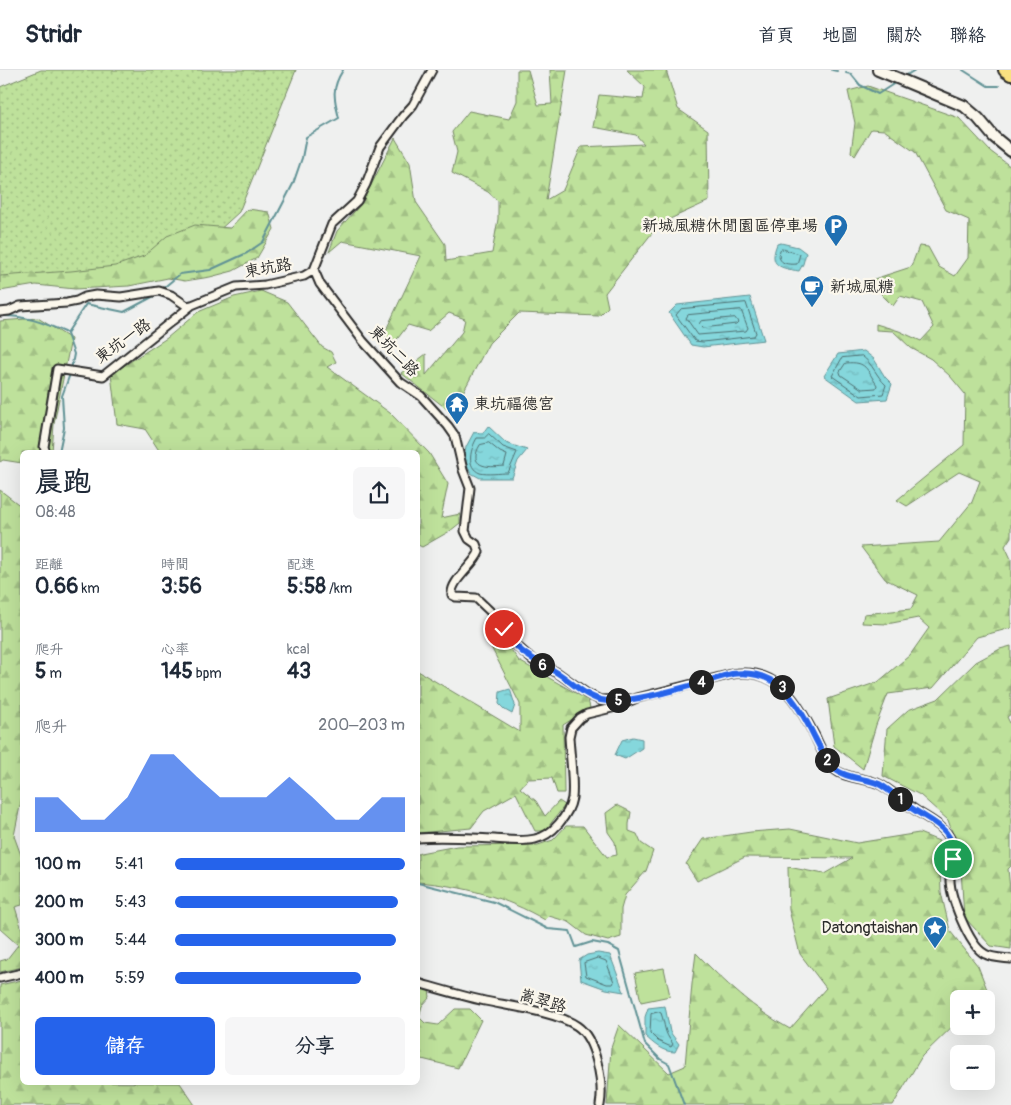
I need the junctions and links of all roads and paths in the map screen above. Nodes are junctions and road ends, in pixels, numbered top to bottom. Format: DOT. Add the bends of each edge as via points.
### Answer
graph roads {
  1 [pos="432,70"];
  2 [pos="878,70"];
  3 [pos="1005,70"];
  4 [pos="1011,74"];
  5 [pos="1011,151"];
  6 [pos="314,270"];
  7 [pos="192,305"];
  8 [pos="0,312"];
  9 [pos="45,450"];
  10 [pos="637,698"];
  11 [pos="420,838"];
  12 [pos="1011,959"];
  13 [pos="20,973"];
  14 [pos="0,978"];
  15 [pos="420,984"];
  16 [pos="600,1105"];
  1 -- 6 [label="street, 東坑路" via="414,105 380,148 357,201 332,224"];
  2 -- 5 [label="street" via="964,106"];
  3 -- 4 [label="highway"];
  6 -- 7 [label="street, 東坑路" via="304,276 266,285 236,288"];
  6 -- 10 [label="street, 東坑二路" via="320,284 363,341 400,382 421,396 455,436 462,470 470,488 465,531 479,552 454,584 452,595 476,598 520,650 586,693 610,701"];
  7 -- 8 [label="street" via="187,306 159,290 121,297 91,296 67,304 20,306"];
  7 -- 9 [label="street, 東坑一路" via="103,376 57,369"];
  10 -- 11 [label="street" via="587,714 571,728 572,797 569,808 548,833 537,839 514,840"];
  10 -- 12 [label="street" via="744,672 772,679 786,691 809,725 825,758 835,769 879,784 942,827 952,841 950,879 958,914 974,944 985,954"];
  13 -- 14 [label="street"];
  15 -- 16 [label="street, 嵩翠路" via="527,1009 577,1026 587,1036 596,1057"];
}
